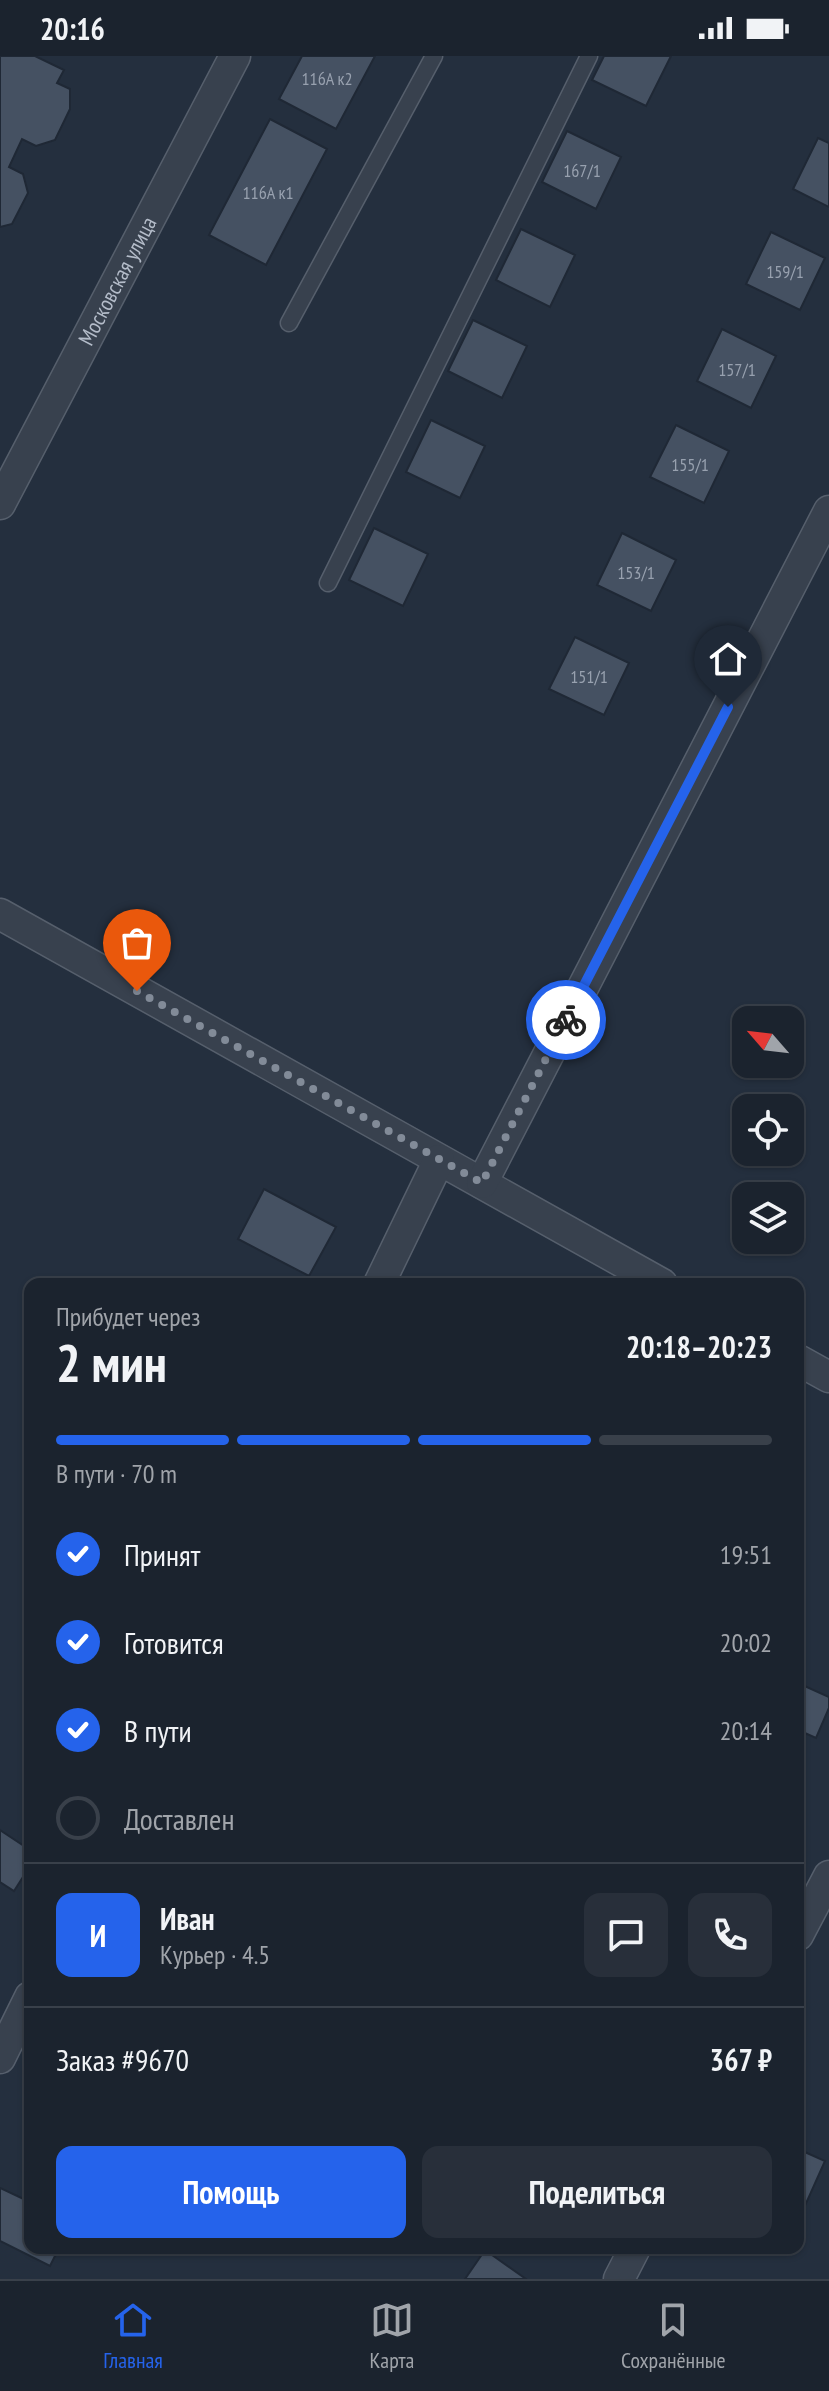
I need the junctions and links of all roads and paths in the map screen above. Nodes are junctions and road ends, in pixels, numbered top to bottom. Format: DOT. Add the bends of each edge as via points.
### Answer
graph roads {
  1 [pos="235,56"];
  2 [pos="434,56"];
  3 [pos="589,56"];
  4 [pos="289,323"];
  5 [pos="0,504"];
  6 [pos="829,511"];
  7 [pos="328,583"];
  8 [pos="0,914"];
  9 [pos="439,1160"];
  10 [pos="482,1183"];
  11 [pos="382,1278"];
  12 [pos="651,1278"];
  13 [pos="804,1363"];
  14 [pos="829,1377"];
  15 [pos="829,1876"];
  16 [pos="804,1924"];
  17 [pos="24,2009"];
  18 [pos="0,2058"];
  19 [pos="632,2254"];
  20 [pos="619,2279"];
  1 -- 5 [label="street, Московская улица"];
  2 -- 4 [label="lane"];
  3 -- 7 [label="lane"];
  6 -- 10 [label="street"];
  8 -- 9 [label="street"];
  9 -- 10 [label="street"];
  9 -- 11 [label="street"];
  10 -- 12 [label="street"];
  13 -- 14 [label="street"];
  15 -- 16 [label="street"];
  17 -- 18 [label="street"];
  19 -- 20 [label="street"];
}
